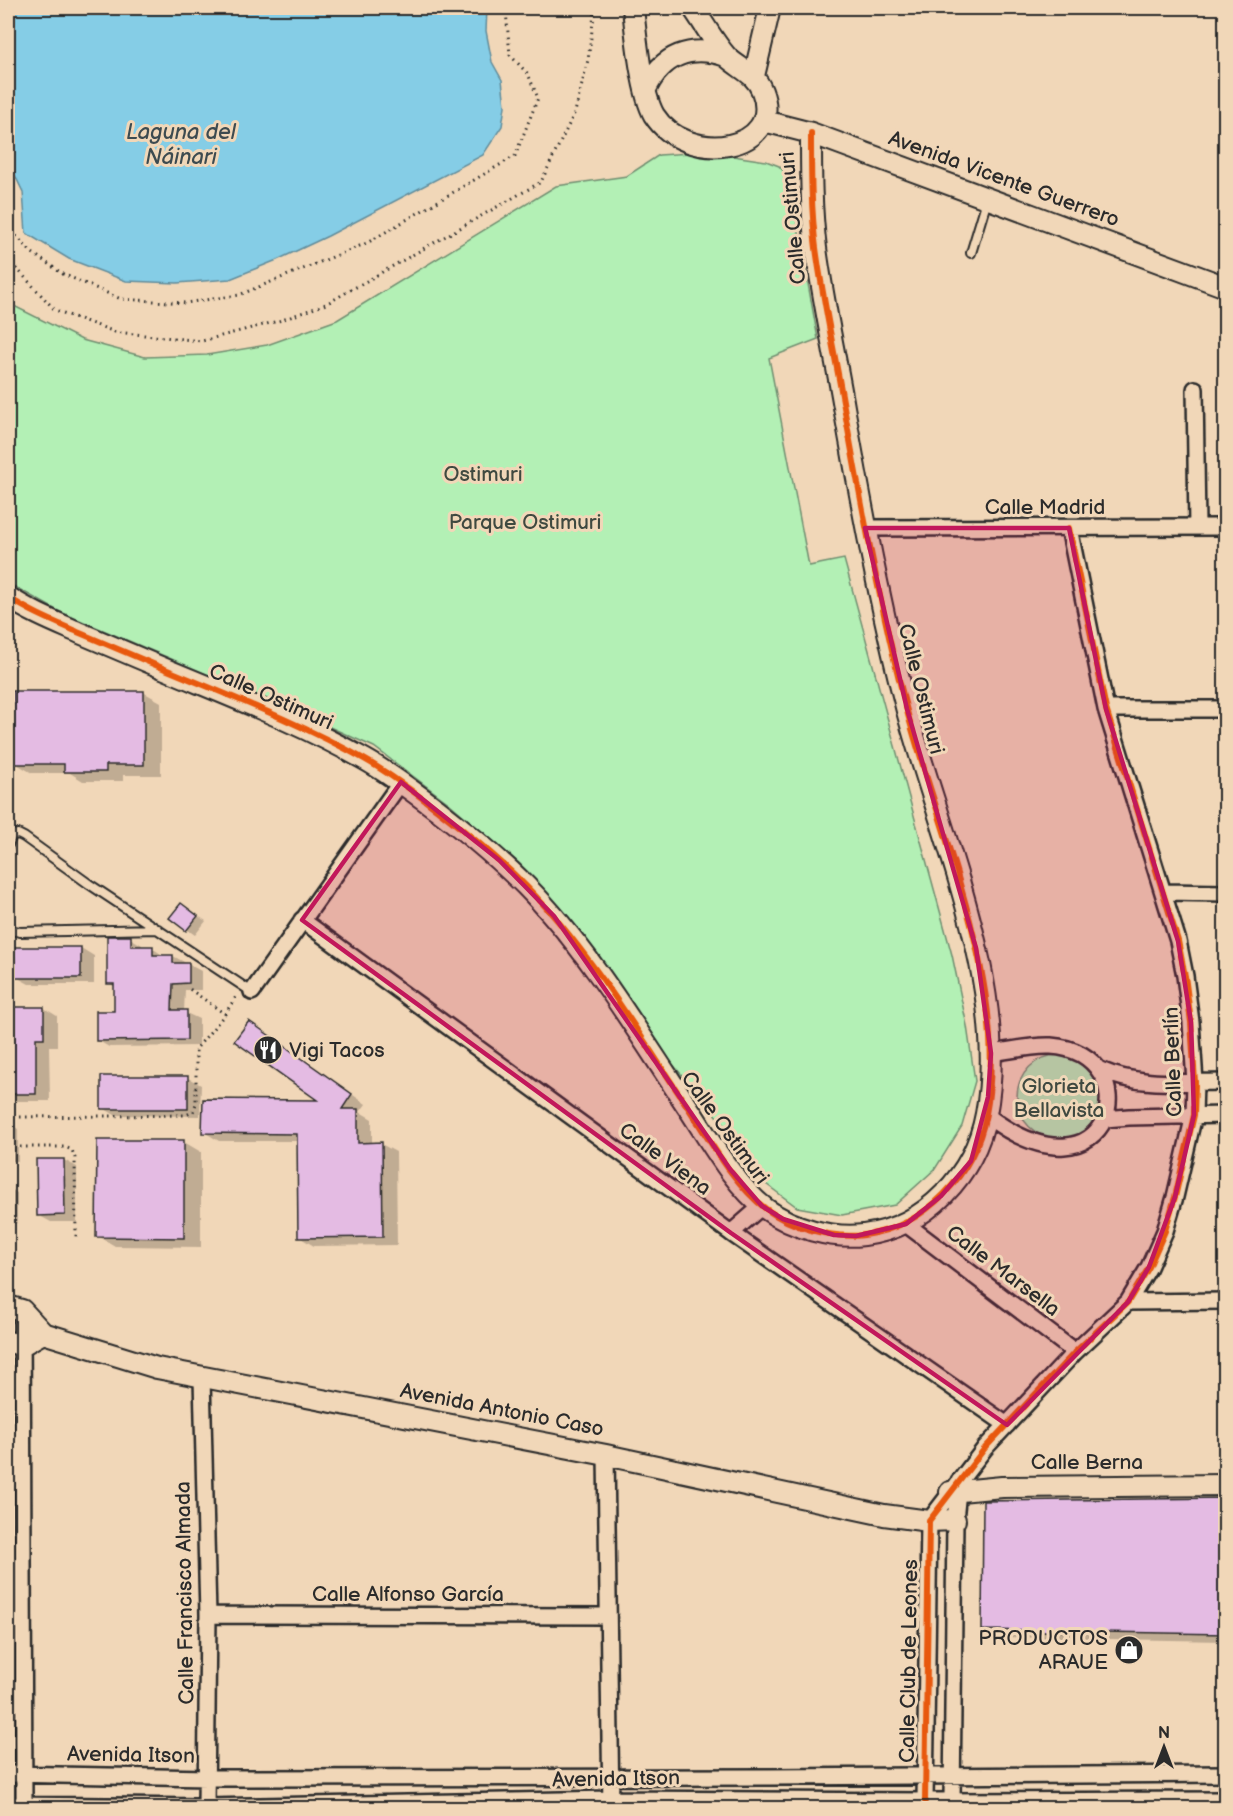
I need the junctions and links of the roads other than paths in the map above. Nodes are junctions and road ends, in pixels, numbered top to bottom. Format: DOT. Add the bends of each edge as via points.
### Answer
graph roads {
  1 [pos="633,8"];
  2 [pos="693,8"];
  3 [pos="770,8"];
  4 [pos="726,56"];
  5 [pos="754,76"];
  6 [pos="646,89"];
  7 [pos="764,121"];
  8 [pos="811,133"];
  9 [pos="987,199"];
  10 [pos="971,253"];
  11 [pos="1226,287"];
  12 [pos="1195,389"];
  13 [pos="1197,527"];
  14 [pos="1226,527"];
  15 [pos="865,528"];
  16 [pos="1069,528"];
  17 [pos="8,597"];
  18 [pos="1107,709"];
  19 [pos="1226,709"];
  20 [pos="401,782"];
  21 [pos="8,845"];
  22 [pos="1163,892"];
  23 [pos="1226,893"];
  24 [pos="302,920"];
  25 [pos="8,921"];
  26 [pos="159,929"];
  27 [pos="248,989"];
  28 [pos="991,1053"];
  29 [pos="1100,1070"];
  30 [pos="1195,1082"];
  31 [pos="1226,1082"];
  32 [pos="986,1115"];
  33 [pos="1194,1115"];
  34 [pos="1226,1115"];
  35 [pos="1105,1119"];
  36 [pos="762,1206"];
  37 [pos="906,1224"];
  38 [pos="731,1233"];
  39 [pos="1226,1301"];
  40 [pos="1128,1302"];
  41 [pos="15,1308"];
  42 [pos="43,1333"];
  43 [pos="15,1344"];
  44 [pos="1075,1352"];
  45 [pos="202,1378"];
  46 [pos="1007,1425"];
  47 [pos="606,1455"];
  48 [pos="1226,1485"];
  49 [pos="956,1488"];
  50 [pos="955,1520"];
  51 [pos="929,1521"];
  52 [pos="208,1615"];
  53 [pos="608,1616"];
  54 [pos="8,1774"];
  55 [pos="24,1774"];
  56 [pos="1222,1774"];
  57 [pos="953,1775"];
  58 [pos="925,1776"];
  59 [pos="610,1777"];
  60 [pos="769,1777"];
  61 [pos="207,1778"];
  62 [pos="925,1801"];
  63 [pos="952,1801"];
  64 [pos="1222,1803"];
  65 [pos="610,1804"];
  66 [pos="769,1804"];
  67 [pos="8,1805"];
  68 [pos="24,1807"];
  69 [pos="206,1808"];
  1 -- 6 [label="street"];
  2 -- 4 [label="street"];
  3 -- 5 [label="street"];
  4 -- 5 [label="street"];
  4 -- 6 [label="street" via="703,51 679,55 659,69"];
  5 -- 7 [label="street" via="765,101"];
  6 -- 7 [label="street" via="662,125 671,134 695,145 721,147 734,143 746,138"];
  7 -- 8 [label="street, Avenida Vicente Guerrero"];
  8 -- 9 [label="street, Avenida Vicente Guerrero"];
  8 -- 15 [label="street, Calle Ostimuri" via="816,252"];
  9 -- 10 [label="lane"];
  9 -- 11 [label="street, Avenida Vicente Guerrero"];
  12 -- 13 [label="street"];
  13 -- 14 [label="street, Calle Madrid"];
  13 -- 16 [label="street, Calle Madrid"];
  15 -- 16 [label="street, Calle Madrid"];
  15 -- 28 [label="street, Calle Ostimuri" via="907,709 976,948"];
  16 -- 18 [label="street, Calle Berlín"];
  17 -- 20 [label="street, Calle Ostimuri" via="54,622 300,726"];
  18 -- 19 [label="street"];
  18 -- 22 [label="street, Calle Berlín"];
  20 -- 24 [label="street"];
  20 -- 36 [label="street, Calle Ostimuri" via="499,860 554,916 730,1170"];
  21 -- 26 [label="lane" via="12,835 24,837"];
  22 -- 23 [label="street"];
  22 -- 30 [label="street, Calle Berlín" via="1185,976"];
  24 -- 27 [label="street"];
  24 -- 38 [label="street, Calle Viena"];
  25 -- 26 [label="lane" via="11,930 20,932"];
  26 -- 27 [label="lane"];
  28 -- 29 [label="street" via="1051,1046 1089,1059"];
  28 -- 32 [label="street, Calle Ostimuri"];
  29 -- 30 [label="street" via="1137,1081"];
  29 -- 35 [label="street" via="1108,1101"];
  30 -- 31 [label="street"];
  30 -- 33 [label="street, Calle Berlín"];
  32 -- 35 [label="street" via="1015,1134 1052,1147 1084,1141 1100,1129"];
  32 -- 37 [label="street, Calle Ostimuri" via="971,1161 958,1179"];
  33 -- 34 [label="street"];
  33 -- 35 [label="street"];
  33 -- 40 [label="street, Calle Berlín" via="1165,1230"];
  36 -- 37 [label="street, Calle Ostimuri" via="783,1219 834,1235 856,1236"];
  36 -- 38 [label="street"];
  37 -- 44 [label="street, Calle Marsella"];
  38 -- 46 [label="street, Calle Viena"];
  39 -- 40 [label="street"];
  40 -- 44 [label="street, Calle Berlín"];
  41 -- 42 [label="street"];
  41 -- 43 [label="street"];
  42 -- 43 [label="street"];
  42 -- 45 [label="street, Avenida Antonio Caso"];
  43 -- 55 [label="street"];
  44 -- 46 [label="street, Calle Berlín"];
  45 -- 47 [label="street, Avenida Antonio Caso"];
  45 -- 52 [label="street, Calle Francisco Almada"];
  46 -- 49 [label="street, Calle Berlín"];
  47 -- 51 [label="street, Avenida Antonio Caso" via="884,1515"];
  47 -- 53 [label="street"];
  48 -- 49 [label="street, Calle Berna"];
  49 -- 50 [label="street"];
  49 -- 51 [label="street, Calle Berlín"];
  50 -- 51 [label="street, Avenida Antonio Caso"];
  50 -- 57 [label="street, Calle Club de Leones"];
  51 -- 58 [label="street, Calle Club de Leones"];
  52 -- 53 [label="street, Calle Alfonso García"];
  52 -- 61 [label="street, Calle Francisco Almada"];
  53 -- 59 [label="street"];
  54 -- 55 [label="street, Avenida Itson"];
  55 -- 61 [label="street, Avenida Itson"];
  55 -- 68 [label="street"];
  56 -- 57 [label="street, Avenida Itson"];
  56 -- 64 [label="street"];
  57 -- 58 [label="street, Avenida Itson"];
  57 -- 63 [label="street, Calle Club de Leones"];
  58 -- 60 [label="street, Avenida Itson"];
  58 -- 62 [label="street, Calle Club de Leones"];
  59 -- 60 [label="street, Avenida Itson"];
  59 -- 61 [label="street, Avenida Itson"];
  59 -- 65 [label="street"];
  60 -- 66 [label="street"];
  61 -- 69 [label="street, Calle Francisco Almada"];
  62 -- 63 [label="street, Avenida Itson"];
  62 -- 66 [label="street, Avenida Itson"];
  63 -- 64 [label="street, Avenida Itson"];
  65 -- 66 [label="street, Avenida Itson"];
  65 -- 69 [label="street, Avenida Itson"];
  67 -- 68 [label="street, Avenida Itson"];
  68 -- 69 [label="street, Avenida Itson"];
}
